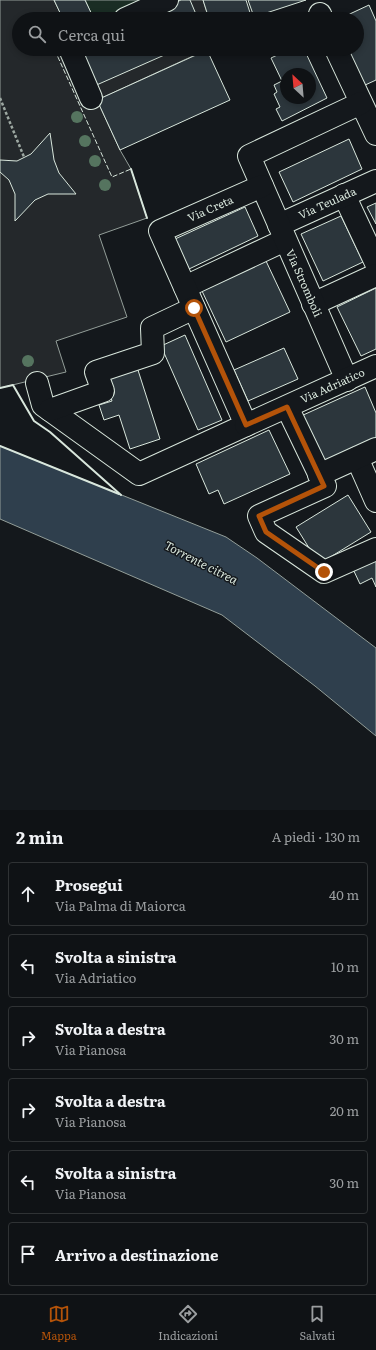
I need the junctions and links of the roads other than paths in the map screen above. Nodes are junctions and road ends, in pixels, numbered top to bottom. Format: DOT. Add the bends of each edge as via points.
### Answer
graph roads {
  1 [pos="167,0"];
  2 [pos="140,12"];
  3 [pos="73,56"];
  4 [pos="339,56"];
  5 [pos="92,98"];
  6 [pos="362,103"];
  7 [pos="376,134"];
  8 [pos="376,181"];
  9 [pos="262,186"];
  10 [pos="344,196"];
  11 [pos="282,233"];
  12 [pos="376,263"];
  13 [pos="376,275"];
  14 [pos="185,287"];
  15 [pos="313,304"];
  16 [pos="194,308"];
  17 [pos="375,369"];
  18 [pos="347,380"];
  19 [pos="37,383"];
  20 [pos="287,407"];
  21 [pos="50,410"];
  22 [pos="246,425"];
  23 [pos="366,454"];
  24 [pos="320,476"];
  25 [pos="376,501"];
  26 [pos="376,549"];
  1 -- 2 [label="street"];
  3 -- 5 [label="street"];
  4 -- 6 [label="street"];
  6 -- 7 [label="street"];
  6 -- 9 [label="street, Via Stromboli" via="248,156"];
  8 -- 10 [label="street, Via Teulada"];
  9 -- 11 [label="street, Via Stromboli"];
  9 -- 14 [label="street, Via Creta" via="160,231"];
  10 -- 11 [label="street, Via Teulada"];
  10 -- 12 [label="street"];
  11 -- 14 [label="street, Via Teulada"];
  11 -- 15 [label="street, Via Stromboli"];
  13 -- 15 [label="street"];
  14 -- 16 [label="street"];
  15 -- 18 [label="street, Via Stromboli"];
  16 -- 21 [label="street" via="152,328 153,353 96,372 103,391"];
  16 -- 22 [label="street"];
  17 -- 18 [label="street, Via Adriatico"];
  18 -- 20 [label="street, Via Adriatico"];
  19 -- 21 [label="street" via="43,405"];
  20 -- 22 [label="street, Via Adriatico"];
  20 -- 24 [label="street"];
  21 -- 22 [label="street, Via Adriatico" via="139,474"];
  23 -- 24 [label="street"];
  23 -- 25 [label="street"];
  24 -- 26 [label="street" via="324,486 259,516 266,532 324,572"];
}
